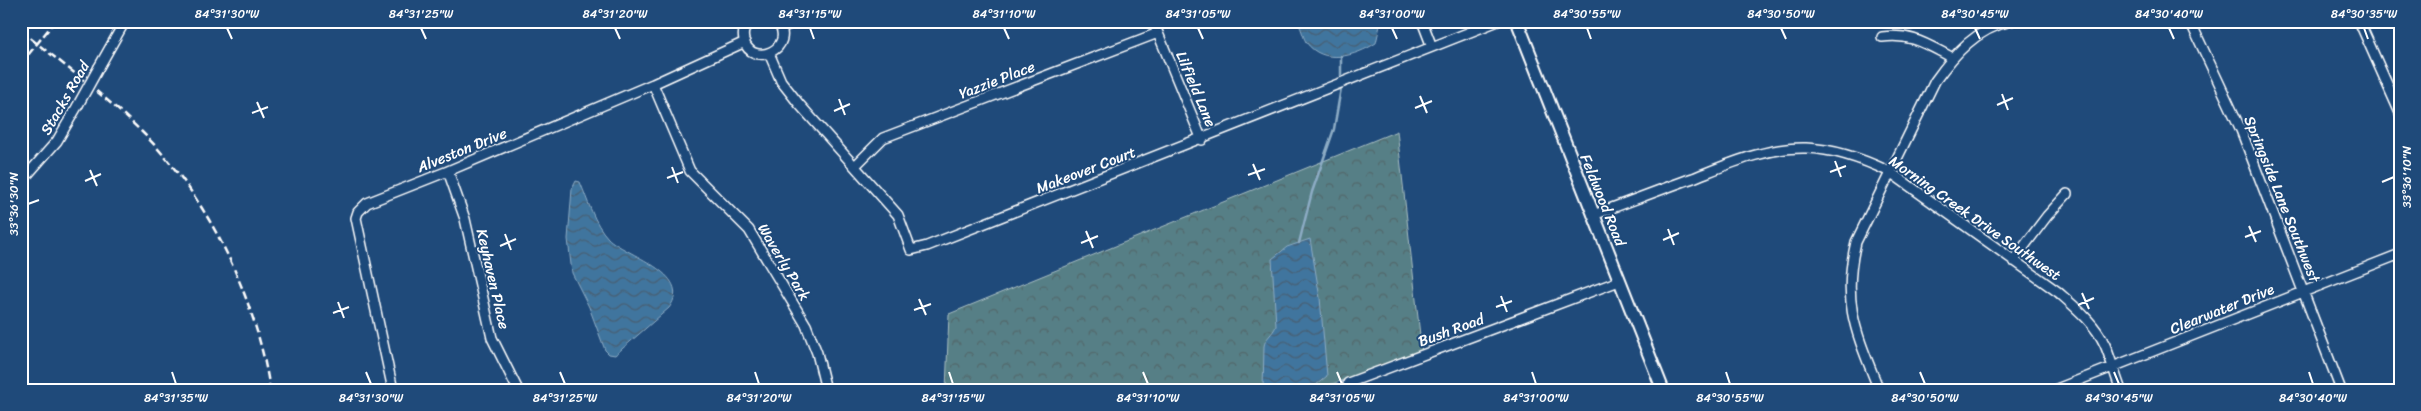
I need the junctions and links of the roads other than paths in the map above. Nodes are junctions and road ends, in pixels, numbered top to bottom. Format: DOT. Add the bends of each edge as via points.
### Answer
graph roads {
  1 [pos="125,21"];
  2 [pos="749,21"];
  3 [pos="797,21"];
  4 [pos="1153,21"];
  5 [pos="1422,21"];
  6 [pos="1498,21"];
  7 [pos="1517,21"];
  8 [pos="2011,21"];
  9 [pos="2190,21"];
  10 [pos="2358,21"];
  11 [pos="779,24"];
  12 [pos="1158,33"];
  13 [pos="1882,37"];
  14 [pos="745,42"];
  15 [pos="1432,47"];
  16 [pos="769,53"];
  17 [pos="1951,57"];
  18 [pos="653,84"];
  19 [pos="2400,113"];
  20 [pos="1202,140"];
  21 [pos="855,166"];
  22 [pos="448,171"];
  23 [pos="1890,172"];
  24 [pos="21,182"];
  25 [pos="2067,194"];
  26 [pos="1593,215"];
  27 [pos="2400,254"];
  28 [pos="2013,261"];
  29 [pos="1619,281"];
  30 [pos="2304,291"];
  31 [pos="2112,367"];
  32 [pos="1348,383"];
  33 [pos="394,390"];
  34 [pos="518,390"];
  35 [pos="826,390"];
  36 [pos="1663,390"];
  37 [pos="1879,390"];
  38 [pos="2054,390"];
  39 [pos="2121,390"];
  40 [pos="2341,390"];
  1 -- 24 [label="street, Stacks Road, bridge" via="58,141"];
  2 -- 14 [label="street" via="744,32"];
  3 -- 11 [label="street"];
  4 -- 12 [label="street, Lilfield Lane"];
  5 -- 15 [label="street"];
  6 -- 15 [label="street, Makeover Court"];
  7 -- 26 [label="street, Feldwood Road"];
  8 -- 17 [label="street" via="1978,35"];
  9 -- 30 [label="street, Springside Lane Southwest" via="2241,130"];
  10 -- 19 [label="street"];
  11 -- 16 [label="street" via="780,45"];
  12 -- 20 [label="street, Lilfield Lane"];
  12 -- 21 [label="street, Yazzie Place" via="883,138"];
  13 -- 17 [label="street" via="1912,37"];
  14 -- 16 [label="street" via="755,53"];
  14 -- 18 [label="street, Alveston Drive"];
  15 -- 20 [label="street, Makeover Court"];
  16 -- 21 [label="street, Makeover Court" via="781,81 798,104"];
  17 -- 23 [label="street" via="1935,80"];
  18 -- 22 [label="street, Alveston Drive"];
  18 -- 35 [label="street, Waverly Park" via="690,171 750,230 806,325"];
  20 -- 21 [label="street, Makeover Court" via="911,250 898,215"];
  22 -- 33 [label="street, Alveston Drive" via="367,203 356,218"];
  22 -- 34 [label="street, Keyhaven Place" via="465,219 492,338"];
  23 -- 26 [label="street, Morning Creek Drive Southwest" via="1862,159 1833,151 1806,148 1776,150 1744,158"];
  23 -- 28 [label="street, Morning Creek Drive Southwest"];
  23 -- 37 [label="street" via="1856,242 1850,266 1849,293 1856,332"];
  25 -- 28 [label="street"];
  26 -- 29 [label="street, Feldwood Road"];
  27 -- 30 [label="street, Clearwater Drive"];
  28 -- 31 [label="street, Morning Creek Drive Southwest" via="2058,292 2089,321 2104,344"];
  29 -- 32 [label="street, Bush Road"];
  29 -- 36 [label="street, Feldwood Road"];
  30 -- 31 [label="street, Clearwater Drive"];
  30 -- 40 [label="street, Springside Lane Southwest"];
  31 -- 38 [label="street, Clearwater Drive"];
  31 -- 39 [label="street, Morning Creek Drive Southwest"];
}
